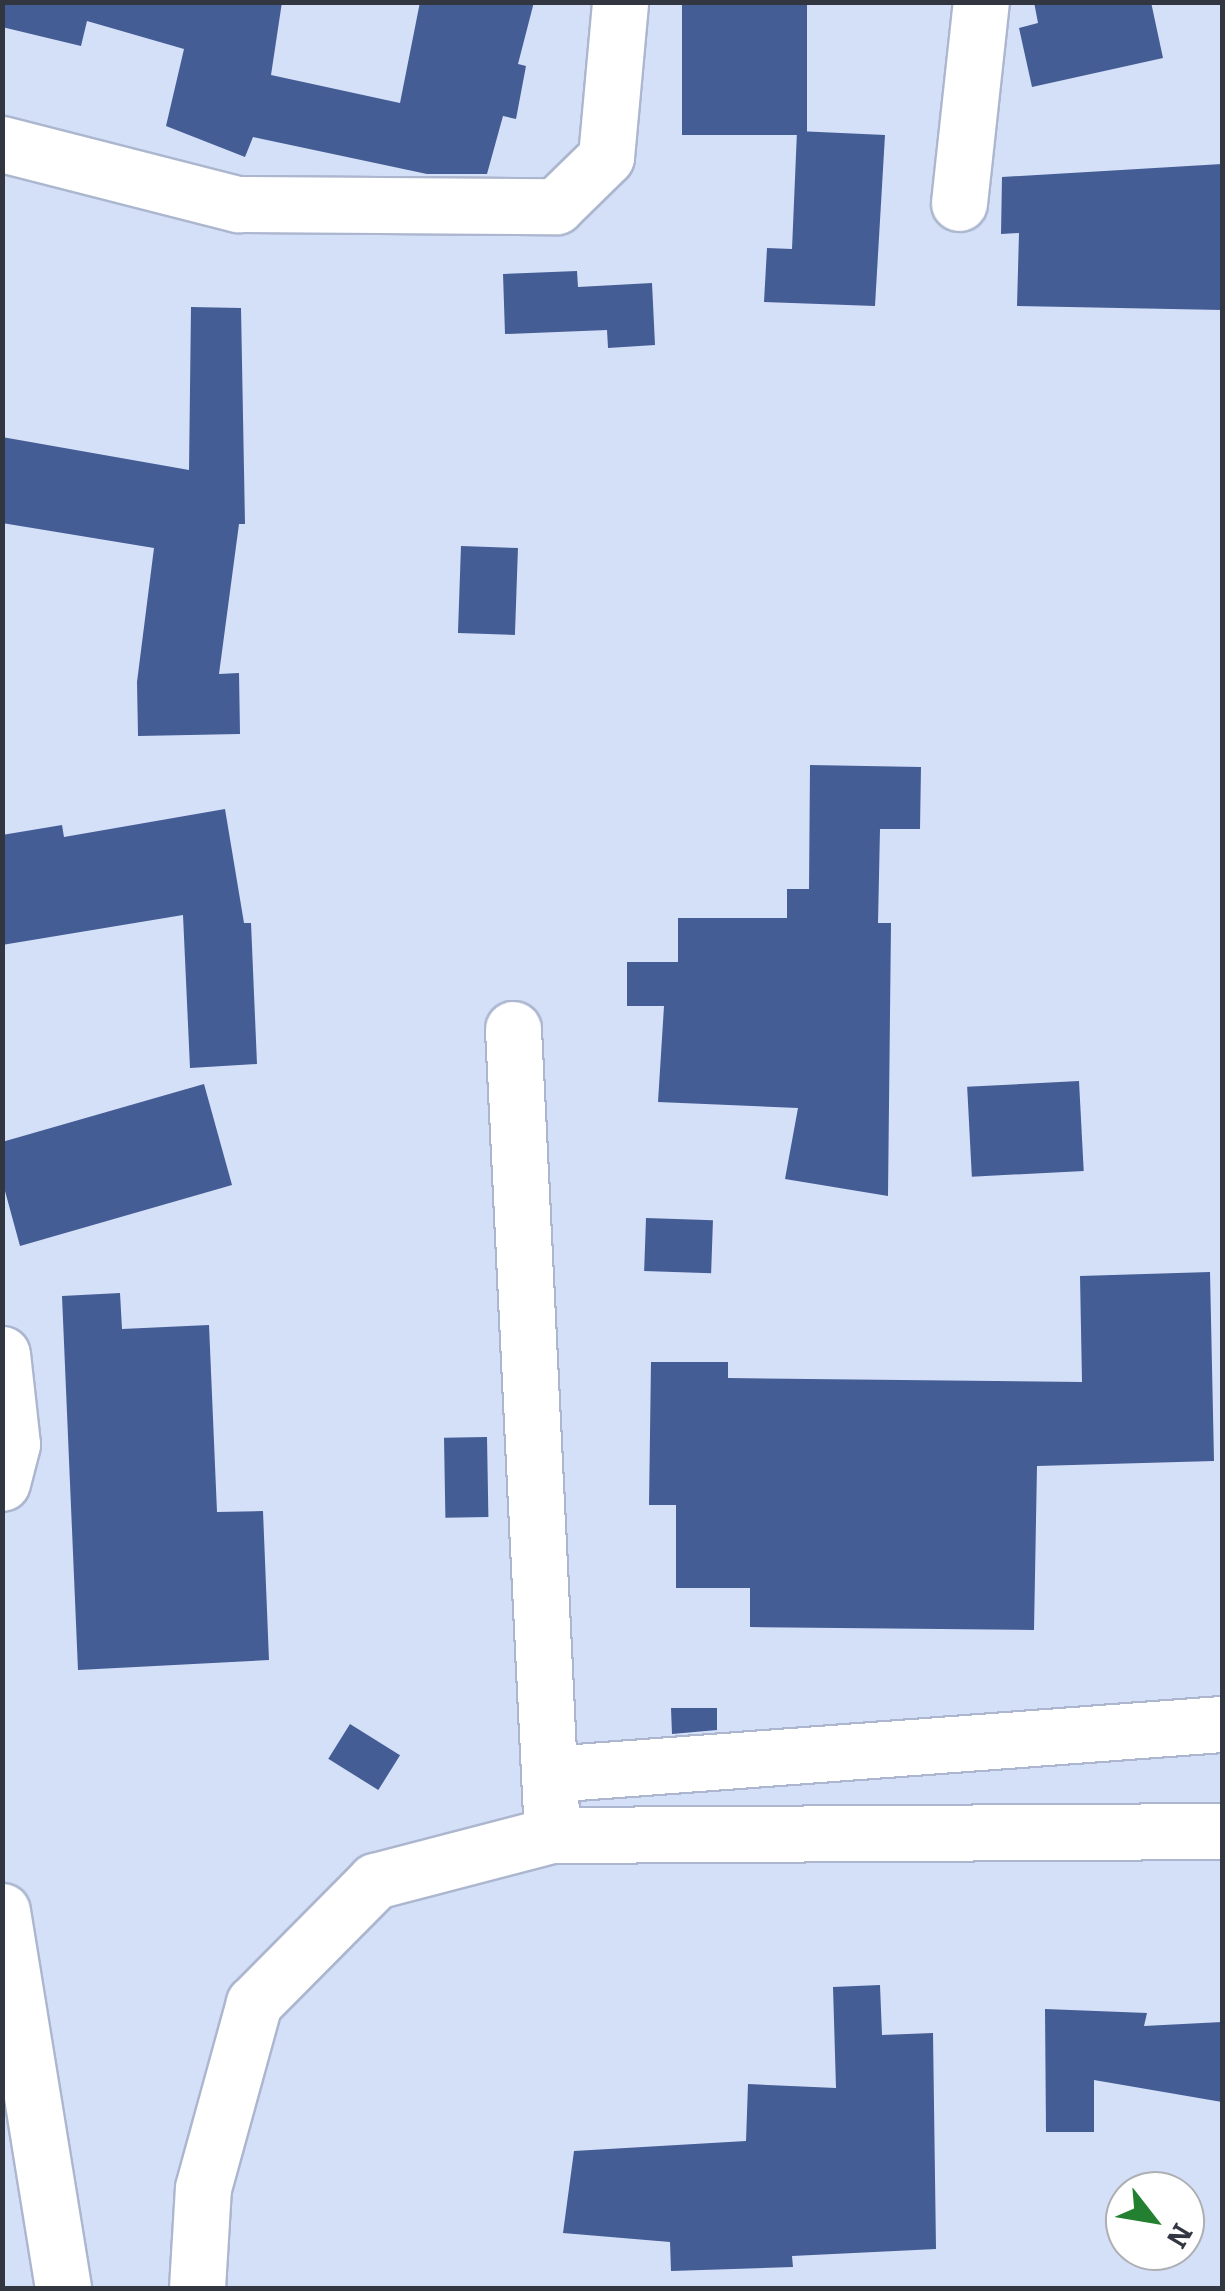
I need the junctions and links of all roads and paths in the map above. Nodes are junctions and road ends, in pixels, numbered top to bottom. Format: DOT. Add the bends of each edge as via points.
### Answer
graph roads {
  1 [pos="620,2"];
  2 [pos="981,2"];
  3 [pos="2,144"];
  4 [pos="958,203"];
  5 [pos="513,1029"];
  6 [pos="2,1354"];
  7 [pos="2,1483"];
  8 [pos="1222,1724"];
  9 [pos="550,1774"];
  10 [pos="1222,1831"];
  11 [pos="552,1836"];
  12 [pos="2,1911"];
  13 [pos="63,2288"];
  14 [pos="197,2288"];
  1 -- 3 [label="street" via="606,158 556,206 238,204"];
  2 -- 4 [label="street"];
  5 -- 9 [label="street"];
  6 -- 7 [label="street" via="12,1444"];
  8 -- 9 [label="street"];
  9 -- 11 [label="street"];
  10 -- 11 [label="street"];
  11 -- 14 [label="street" via="375,1881 254,2003 203,2188"];
  12 -- 13 [label="street"];
}
